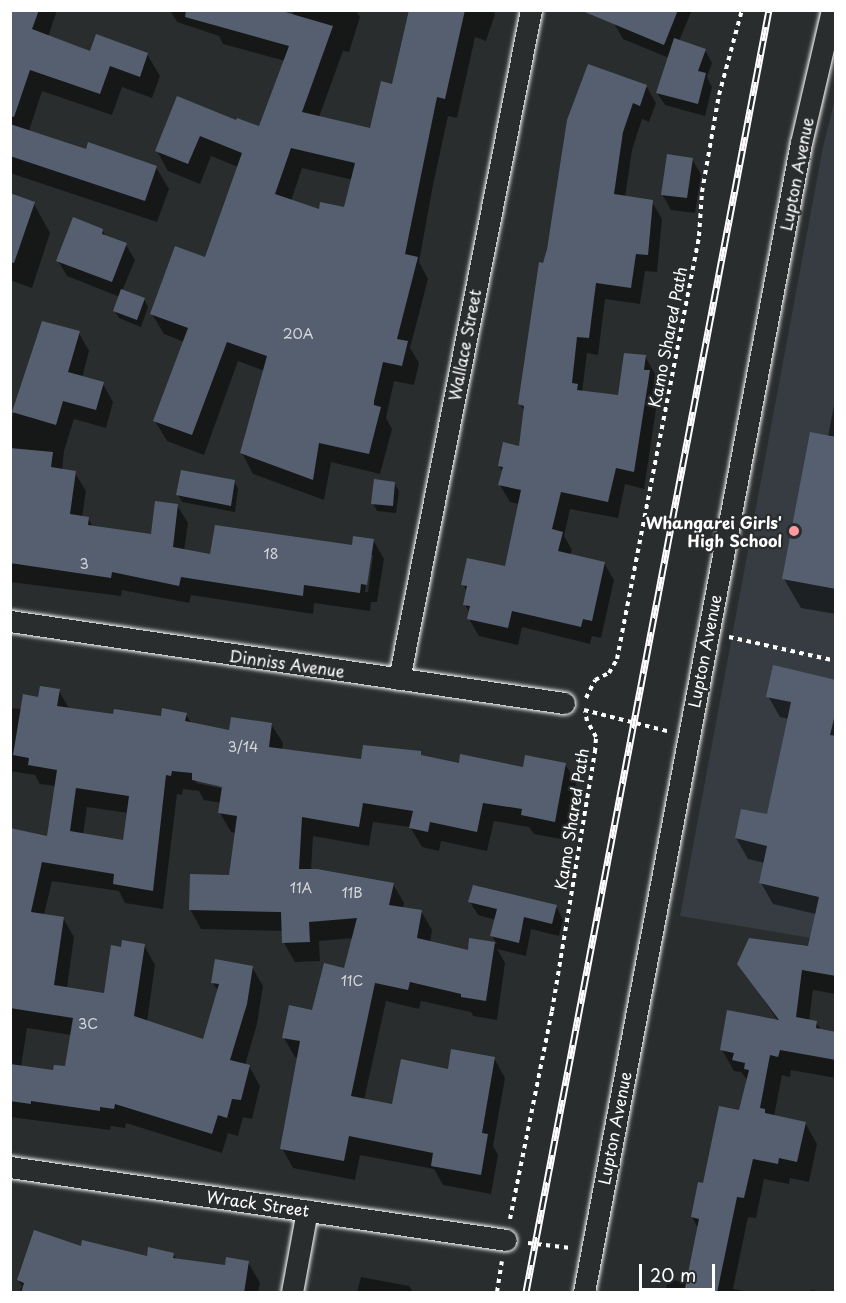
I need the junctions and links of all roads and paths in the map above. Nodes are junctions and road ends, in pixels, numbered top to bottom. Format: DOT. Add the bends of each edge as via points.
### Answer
graph roads {
  1 [pos="531,10"];
  2 [pos="742,10"];
  3 [pos="832,10"];
  4 [pos="10,621"];
  5 [pos="708,632"];
  6 [pos="836,661"];
  7 [pos="399,680"];
  8 [pos="564,704"];
  9 [pos="585,711"];
  10 [pos="688,734"];
  11 [pos="10,1167"];
  12 [pos="307,1210"];
  13 [pos="506,1240"];
  14 [pos="591,1251"];
  15 [pos="292,1293"];
  16 [pos="497,1293"];
  17 [pos="584,1293"];
  1 -- 7 [label="street, Wallace Street"];
  2 -- 9 [label="path, Kamo Shared Path" via="719,95 702,192 699,236 617,659 609,673 595,680 586,698"];
  3 -- 5 [label="street, Lupton Avenue" via="801,143"];
  4 -- 7 [label="street, Dinniss Avenue"];
  5 -- 6 [label="path"];
  5 -- 10 [label="street, Lupton Avenue"];
  7 -- 8 [label="street, Dinniss Avenue"];
  8 -- 9 [label="path"];
  9 -- 10 [label="path"];
  9 -- 13 [label="path, Kamo Shared Path" via="596,737 595,752 552,1011"];
  10 -- 14 [label="street, Lupton Avenue"];
  11 -- 12 [label="street, Wrack Street"];
  12 -- 13 [label="street, Wrack Street"];
  12 -- 15 [label="street"];
  13 -- 14 [label="path"];
  13 -- 16 [label="path, Kamo Shared Path"];
  14 -- 17 [label="street, Lupton Avenue"];
}
